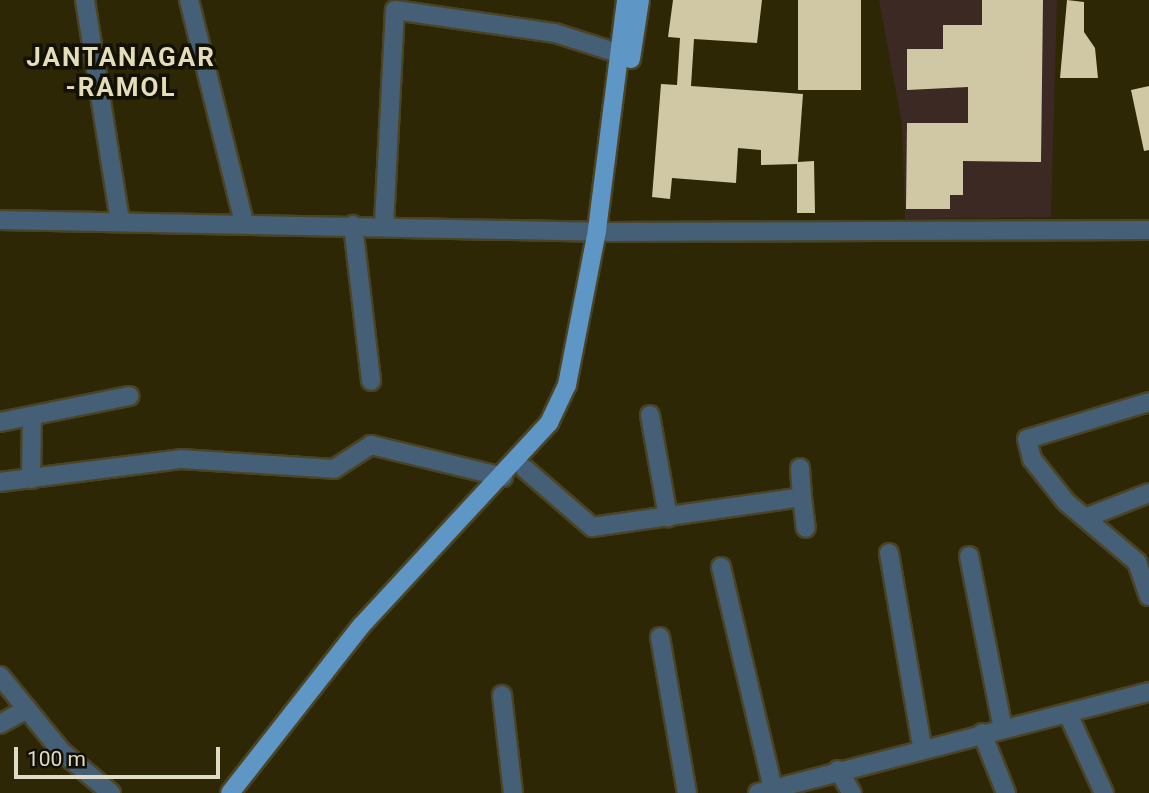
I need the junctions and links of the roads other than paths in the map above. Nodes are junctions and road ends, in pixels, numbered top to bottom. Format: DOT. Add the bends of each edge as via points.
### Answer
graph roads {
  1 [pos="85,0"];
  2 [pos="189,0"];
  3 [pos="626,0"];
  4 [pos="640,0"];
  5 [pos="621,54"];
  6 [pos="0,220"];
  7 [pos="120,221"];
  8 [pos="244,223"];
  9 [pos="353,225"];
  10 [pos="384,225"];
  11 [pos="1149,230"];
  12 [pos="603,231"];
  13 [pos="371,381"];
  14 [pos="128,396"];
  15 [pos="1149,402"];
  16 [pos="650,415"];
  17 [pos="32,416"];
  18 [pos="0,422"];
  19 [pos="800,468"];
  20 [pos="525,469"];
  21 [pos="503,477"];
  22 [pos="31,479"];
  23 [pos="0,482"];
  24 [pos="1149,493"];
  25 [pos="802,497"];
  26 [pos="668,517"];
  27 [pos="1085,518"];
  28 [pos="806,528"];
  29 [pos="889,553"];
  30 [pos="969,555"];
  31 [pos="721,567"];
  32 [pos="1149,596"];
  33 [pos="660,637"];
  34 [pos="0,676"];
  35 [pos="1149,692"];
  36 [pos="502,695"];
  37 [pos="27,709"];
  38 [pos="1068,714"];
  39 [pos="0,724"];
  40 [pos="1003,729"];
  41 [pos="982,733"];
  42 [pos="922,747"];
  43 [pos="838,770"];
  44 [pos="776,790"];
  45 [pos="111,793"];
  46 [pos="230,793"];
  47 [pos="243,793"];
  48 [pos="513,793"];
  49 [pos="687,793"];
  50 [pos="852,793"];
  51 [pos="1006,793"];
  52 [pos="1104,793"];
  1 -- 7 [label="street"];
  2 -- 8 [label="street"];
  3 -- 5 [label="main road"];
  4 -- 12 [label="main road"];
  5 -- 10 [label="street" via="555,33 395,10"];
  5 -- 12 [label="main road"];
  6 -- 7 [label="street"];
  7 -- 8 [label="street"];
  8 -- 9 [label="street"];
  9 -- 10 [label="street"];
  9 -- 13 [label="street"];
  10 -- 12 [label="street"];
  11 -- 12 [label="street"];
  12 -- 20 [label="main road" via="577,388 559,429"];
  12 -- 21 [label="main road" via="567,385 549,423"];
  14 -- 17 [label="street"];
  15 -- 27 [label="street" via="1027,439 1032,459"];
  16 -- 26 [label="street"];
  17 -- 18 [label="street"];
  17 -- 22 [label="street"];
  19 -- 25 [label="street"];
  20 -- 26 [label="street" via="592,527"];
  20 -- 47 [label="main road" via="369,634"];
  21 -- 22 [label="street" via="370,445 334,469 181,459"];
  21 -- 46 [label="main road" via="361,626"];
  22 -- 23 [label="street"];
  24 -- 27 [label="street"];
  25 -- 26 [label="street"];
  25 -- 28 [label="street"];
  27 -- 32 [label="street" via="1137,562"];
  29 -- 42 [label="street"];
  30 -- 40 [label="street"];
  31 -- 44 [label="street"];
  33 -- 49 [label="street"];
  34 -- 37 [label="street"];
  35 -- 38 [label="street"];
  36 -- 48 [label="street"];
  37 -- 39 [label="street"];
  37 -- 45 [label="street" via="62,752"];
  38 -- 40 [label="street"];
  38 -- 52 [label="street"];
  40 -- 41 [label="street"];
  41 -- 42 [label="street"];
  41 -- 51 [label="street"];
  42 -- 43 [label="street"];
  43 -- 44 [label="street"];
  43 -- 50 [label="street"];
}
